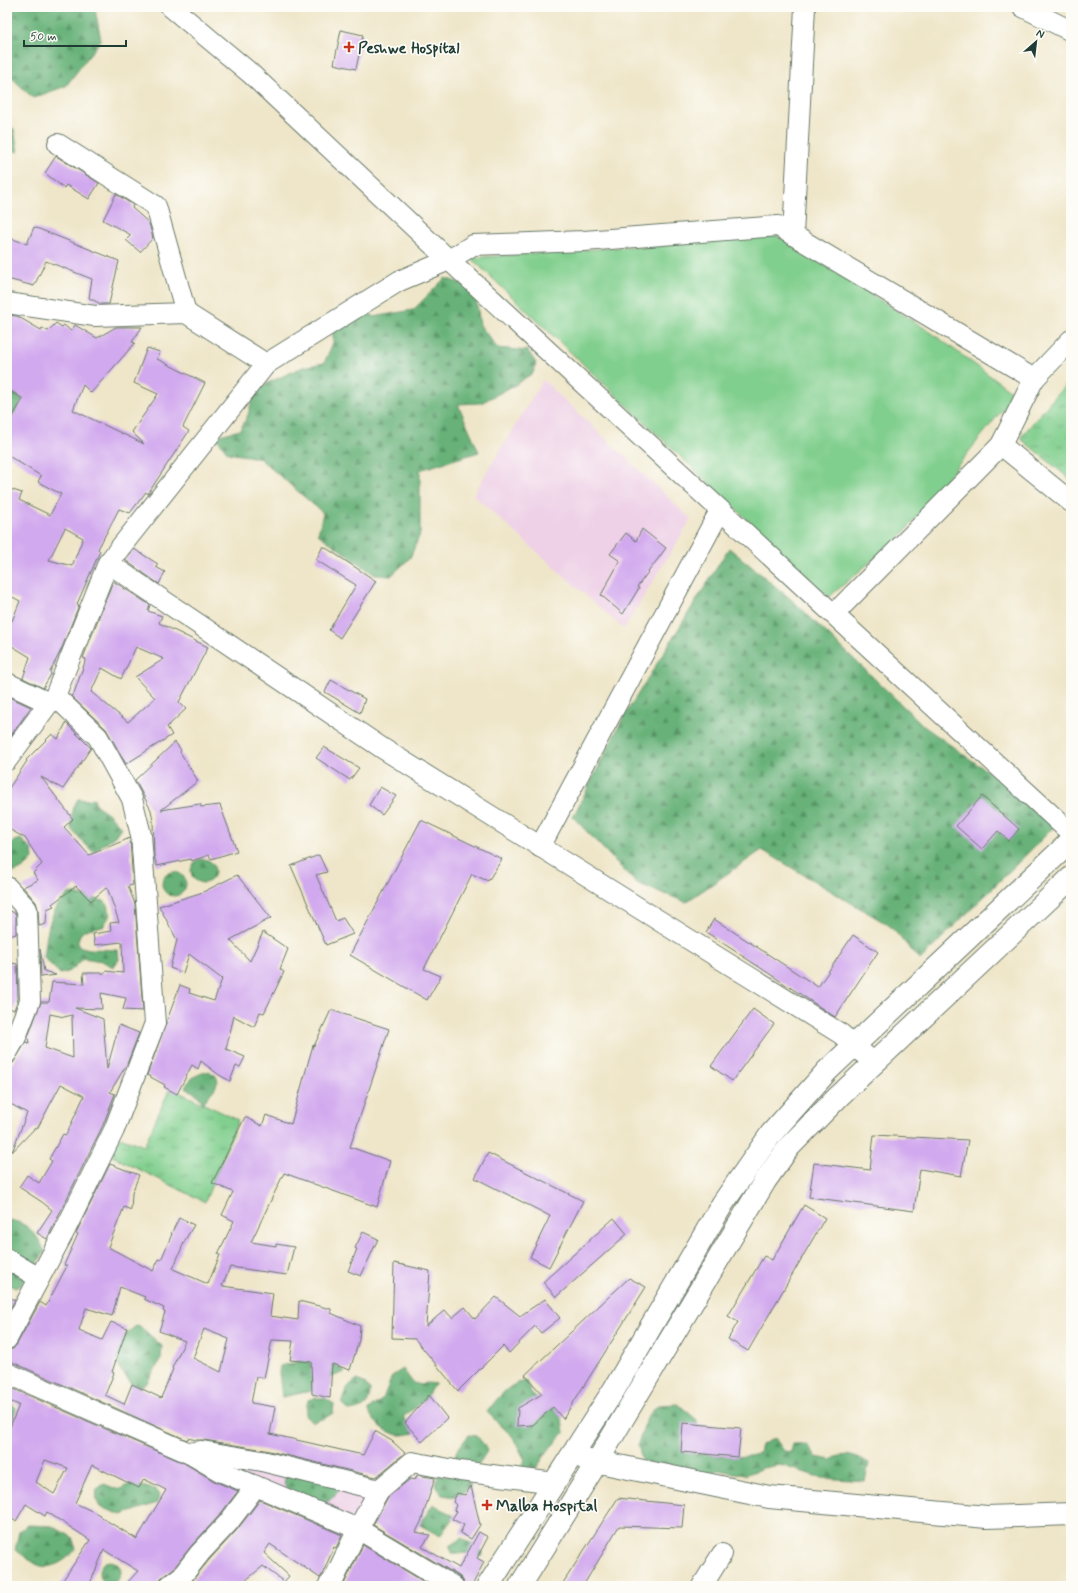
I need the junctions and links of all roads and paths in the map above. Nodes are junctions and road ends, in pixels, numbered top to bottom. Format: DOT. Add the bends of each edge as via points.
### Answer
graph roads {
  1 [pos="171,7"];
  2 [pos="806,7"];
  3 [pos="1023,7"];
  4 [pos="1071,31"];
  5 [pos="58,144"];
  6 [pos="793,235"];
  7 [pos="449,260"];
  8 [pos="7,303"];
  9 [pos="186,313"];
  10 [pos="1071,340"];
  11 [pos="266,364"];
  12 [pos="1034,378"];
  13 [pos="1001,444"];
  14 [pos="1071,502"];
  15 [pos="716,518"];
  16 [pos="108,563"];
  17 [pos="834,614"];
  18 [pos="7,683"];
  19 [pos="52,699"];
  20 [pos="7,760"];
  21 [pos="1071,833"];
  22 [pos="1071,841"];
  23 [pos="540,847"];
  24 [pos="1071,878"];
  25 [pos="7,887"];
  26 [pos="855,1045"];
  27 [pos="7,1053"];
  28 [pos="874,1063"];
  29 [pos="771,1134"];
  30 [pos="789,1147"];
  31 [pos="7,1259"];
  32 [pos="39,1278"];
  33 [pos="7,1338"];
  34 [pos="7,1373"];
  35 [pos="189,1454"];
  36 [pos="570,1456"];
  37 [pos="598,1462"];
  38 [pos="555,1483"];
  39 [pos="256,1486"];
  40 [pos="379,1490"];
  41 [pos="1071,1514"];
  42 [pos="358,1529"];
  43 [pos="722,1554"];
  44 [pos="169,1586"];
  45 [pos="328,1586"];
  46 [pos="453,1586"];
  47 [pos="488,1586"];
  48 [pos="520,1586"];
  49 [pos="702,1586"];
  1 -- 7 [label="street" via="250,73"];
  2 -- 6 [label="street"];
  3 -- 4 [label="street"];
  5 -- 9 [label="street" via="156,206"];
  6 -- 7 [label="street" via="778,226 584,241 473,245"];
  6 -- 12 [label="street"];
  7 -- 11 [label="street" via="399,281"];
  7 -- 17 [label="street"];
  8 -- 9 [label="street" via="95,316"];
  9 -- 11 [label="street"];
  10 -- 12 [label="street"];
  11 -- 16 [label="street"];
  12 -- 13 [label="street"];
  13 -- 14 [label="street"];
  13 -- 17 [label="street"];
  15 -- 23 [label="street"];
  16 -- 19 [label="street"];
  16 -- 23 [label="street" via="382,748"];
  17 -- 21 [label="street"];
  18 -- 19 [label="street"];
  19 -- 20 [label="street"];
  19 -- 32 [label="street" via="98,737 132,799 141,835 155,1023 114,1130"];
  22 -- 26 [label="main road"];
  23 -- 26 [label="street"];
  24 -- 28 [label="main road"];
  25 -- 27 [label="street" via="27,909 30,1000"];
  26 -- 28 [label="street"];
  26 -- 29 [label="main road" via="827,1071"];
  28 -- 30 [label="main road"];
  29 -- 30 [label="main road"];
  29 -- 36 [label="main road" via="723,1203 615,1388"];
  30 -- 37 [label="main road" via="766,1181"];
  31 -- 32 [label="street"];
  32 -- 33 [label="street"];
  34 -- 35 [label="street"];
  35 -- 39 [label="street"];
  35 -- 40 [label="street" via="202,1451 262,1461"];
  36 -- 37 [label="main road"];
  36 -- 38 [label="main road"];
  37 -- 41 [label="main road" via="769,1497 987,1517"];
  37 -- 48 [label="main road"];
  38 -- 40 [label="street" via="412,1462"];
  38 -- 47 [label="main road"];
  39 -- 42 [label="street"];
  39 -- 44 [label="street" via="182,1576"];
  40 -- 42 [label="street"];
  42 -- 45 [label="street" via="334,1579"];
  42 -- 46 [label="street"];
  43 -- 49 [label="street"];
}
